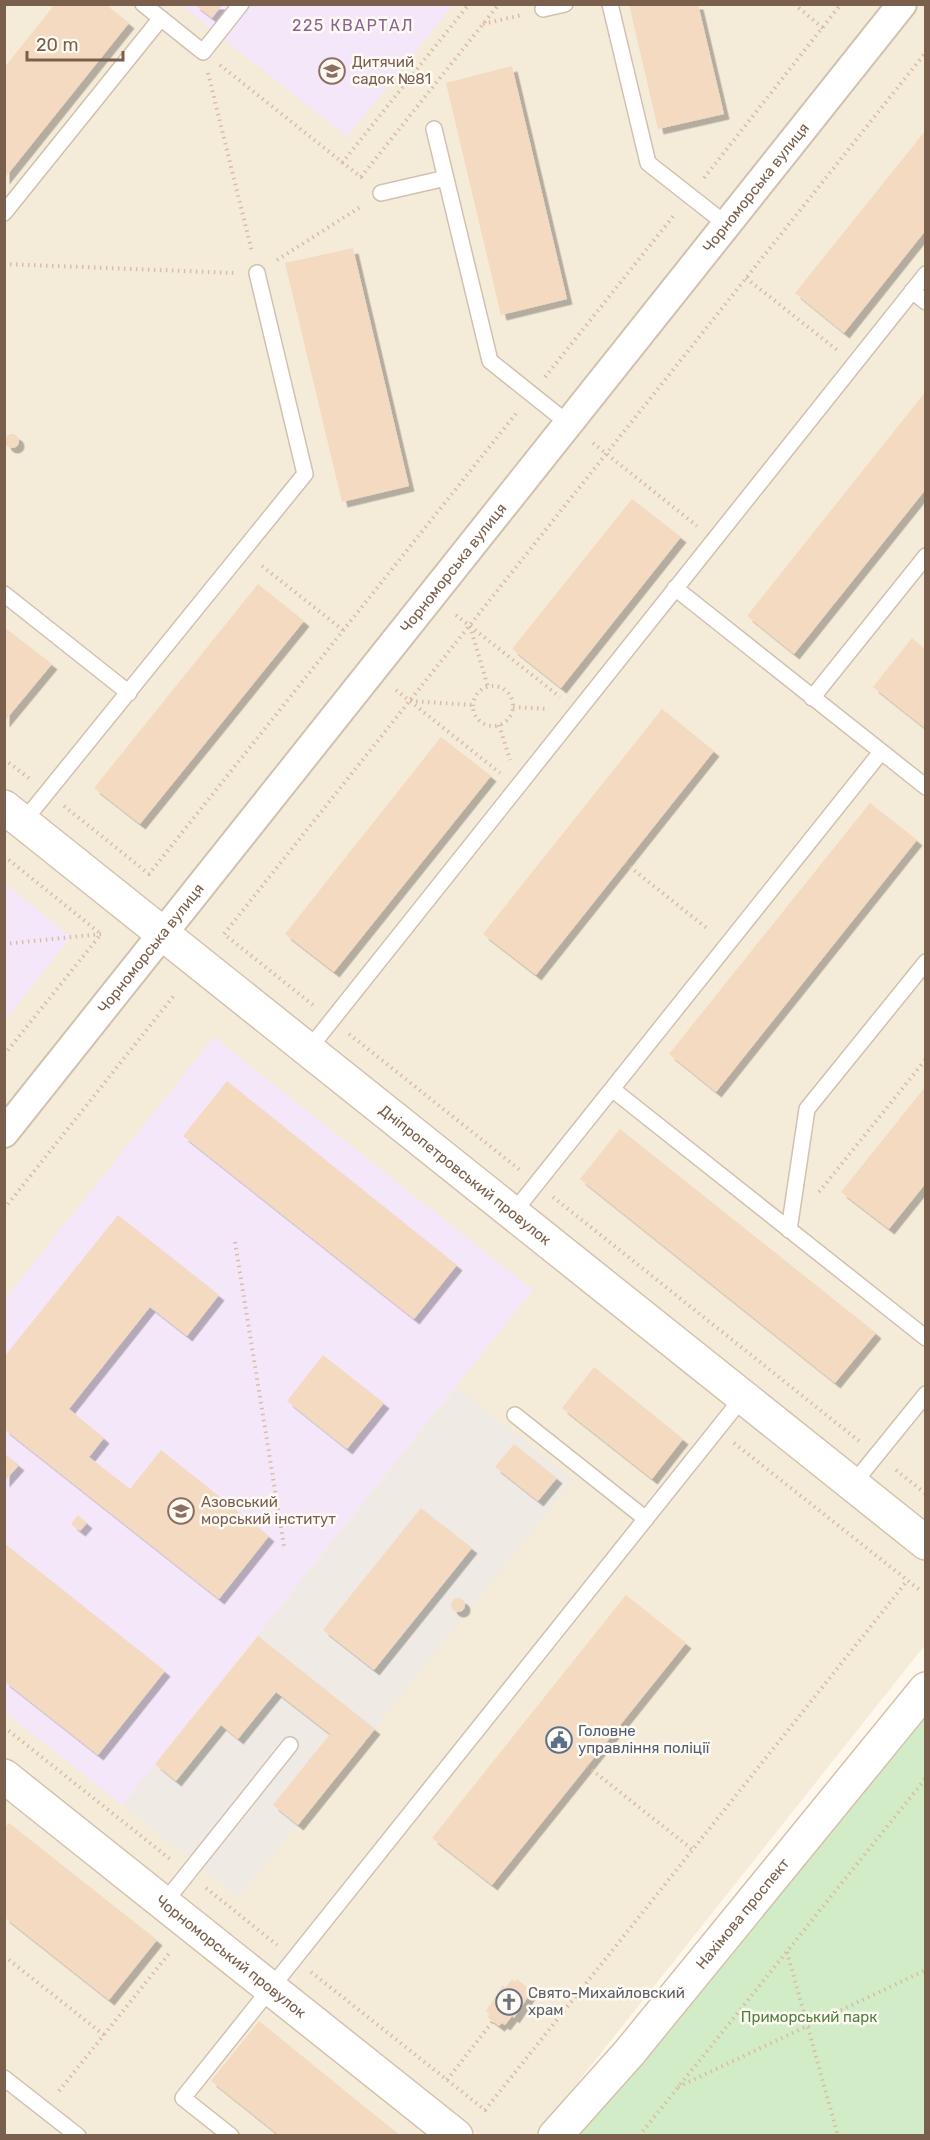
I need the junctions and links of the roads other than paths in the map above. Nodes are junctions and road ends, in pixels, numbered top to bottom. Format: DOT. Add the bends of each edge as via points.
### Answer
graph roads {
  1 [pos="144,4"];
  2 [pos="241,4"];
  3 [pos="564,4"];
  4 [pos="610,4"];
  5 [pos="902,4"];
  6 [pos="543,9"];
  7 [pos="160,18"];
  8 [pos="434,129"];
  9 [pos="446,178"];
  10 [pos="381,193"];
  11 [pos="4,213"];
  12 [pos="727,225"];
  13 [pos="257,273"];
  14 [pos="926,274"];
  15 [pos="912,291"];
  16 [pos="926,302"];
  17 [pos="568,424"];
  18 [pos="926,555"];
  19 [pos="675,588"];
  20 [pos="4,594"];
  21 [pos="129,693"];
  22 [pos="812,698"];
  23 [pos="881,752"];
  24 [pos="926,787"];
  25 [pos="14,815"];
  26 [pos="163,933"];
  27 [pos="926,962"];
  28 [pos="308,1050"];
  29 [pos="612,1089"];
  30 [pos="4,1133"];
  31 [pos="513,1213"];
  32 [pos="789,1230"];
  33 [pos="926,1338"];
  34 [pos="926,1394"];
  35 [pos="743,1397"];
  36 [pos="514,1415"];
  37 [pos="853,1485"];
  38 [pos="646,1519"];
  39 [pos="926,1543"];
  40 [pos="926,1689"];
  41 [pos="290,1745"];
  42 [pos="4,1776"];
  43 [pos="164,1903"];
  44 [pos="271,1988"];
  45 [pos="4,2078"];
  46 [pos="78,2136"];
  47 [pos="231,2136"];
  48 [pos="456,2136"];
  49 [pos="555,2136"];
  1 -- 7 [label="lane"];
  2 -- 7 [label="lane" via="203,52"];
  3 -- 6 [label="lane"];
  4 -- 12 [label="lane" via="648,163"];
  5 -- 12 [label="street, Чорноморська вулиця"];
  7 -- 11 [label="lane"];
  8 -- 9 [label="lane"];
  9 -- 10 [label="lane"];
  9 -- 17 [label="lane" via="490,361"];
  12 -- 17 [label="street, Чорноморська вулиця"];
  13 -- 21 [label="lane" via="304,474"];
  14 -- 15 [label="lane"];
  15 -- 16 [label="lane"];
  15 -- 19 [label="lane"];
  17 -- 26 [label="street, Чорноморська вулиця"];
  18 -- 22 [label="lane"];
  19 -- 22 [label="lane"];
  19 -- 28 [label="lane"];
  20 -- 21 [label="lane"];
  21 -- 25 [label="lane" via="47,793"];
  22 -- 23 [label="lane"];
  23 -- 24 [label="lane"];
  23 -- 29 [label="lane"];
  25 -- 26 [label="main road, Дніпропетровський провулок"];
  26 -- 28 [label="main road, Дніпропетровський провулок"];
  26 -- 30 [label="street, Чорноморська вулиця"];
  27 -- 32 [label="lane" via="807,1109"];
  28 -- 31 [label="main road, Дніпропетровський провулок"];
  29 -- 31 [label="lane"];
  29 -- 32 [label="lane"];
  31 -- 35 [label="main road, Дніпропетровський провулок"];
  32 -- 33 [label="lane"];
  34 -- 37 [label="lane"];
  35 -- 37 [label="main road, Дніпропетровський провулок"];
  35 -- 38 [label="lane"];
  36 -- 38 [label="lane"];
  37 -- 39 [label="main road, Дніпропетровський провулок"];
  38 -- 44 [label="lane"];
  40 -- 49 [label="main road, Нахімова проспект" via="629,2053"];
  41 -- 43 [label="lane"];
  42 -- 43 [label="main road, Чорноморський провулок"];
  43 -- 44 [label="main road, Чорноморський провулок"];
  44 -- 47 [label="lane" via="183,2098"];
  44 -- 48 [label="main road, Чорноморський провулок"];
  45 -- 46 [label="lane"];
}
